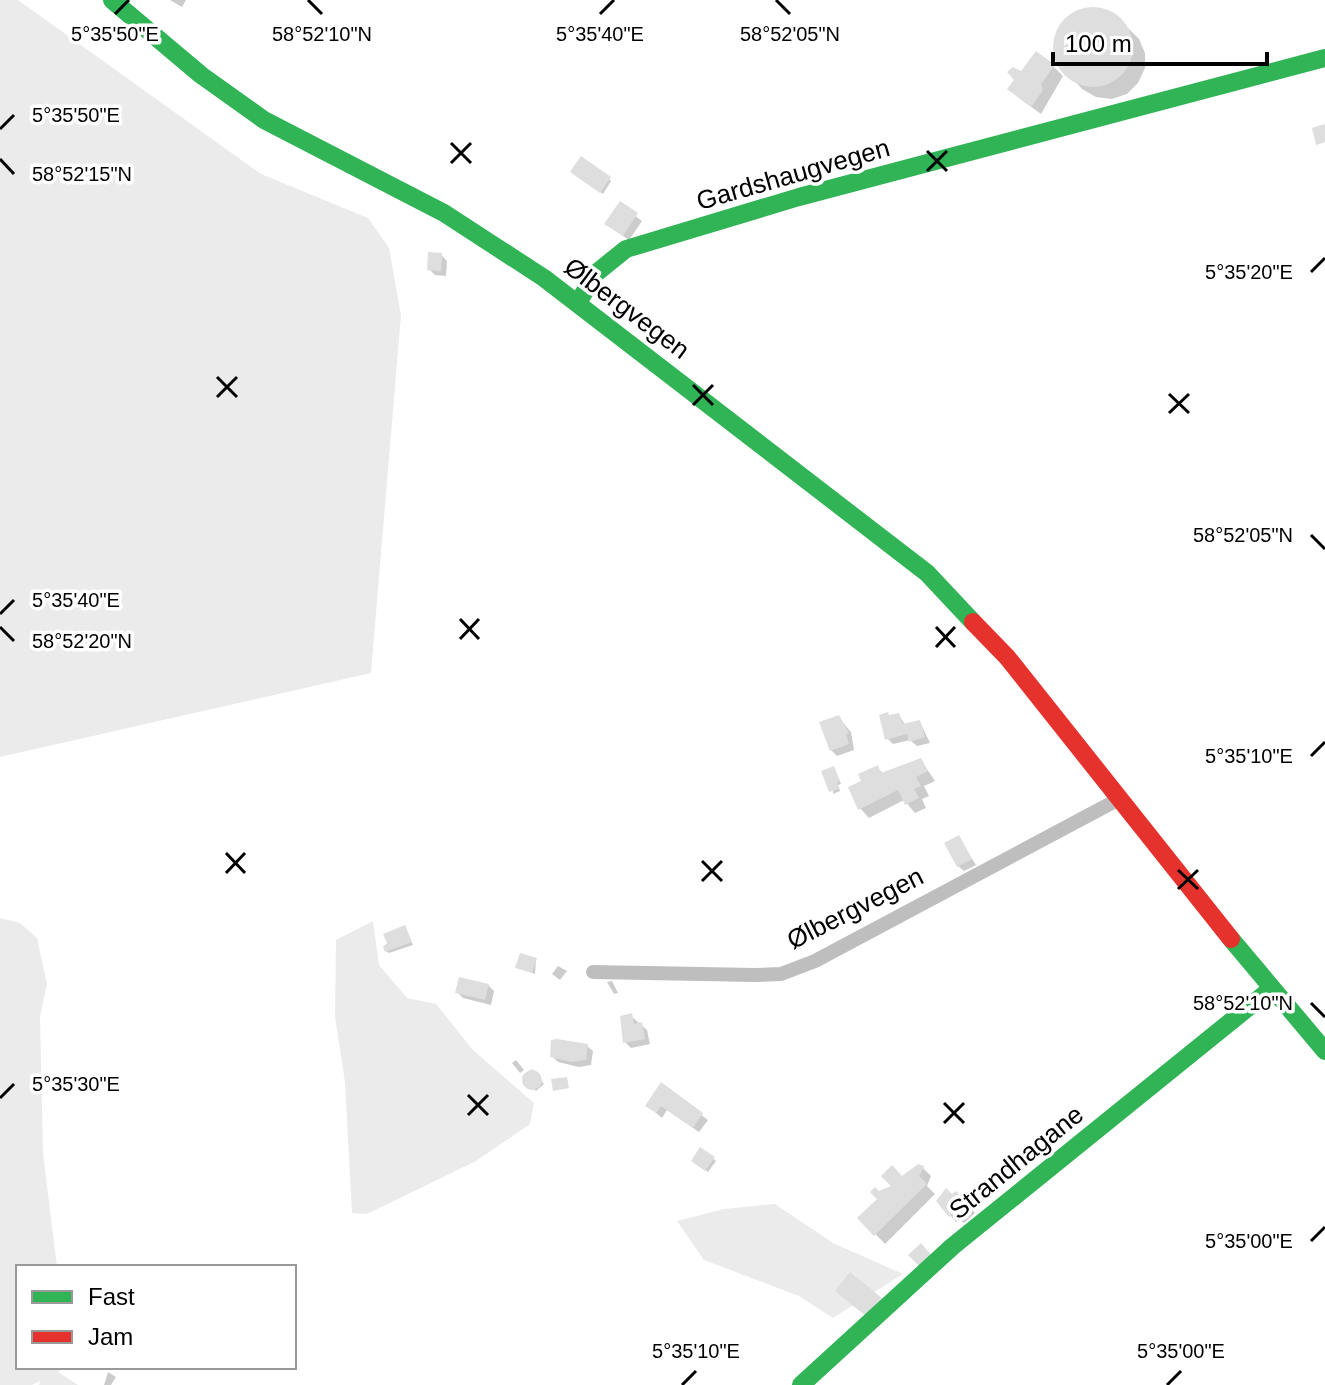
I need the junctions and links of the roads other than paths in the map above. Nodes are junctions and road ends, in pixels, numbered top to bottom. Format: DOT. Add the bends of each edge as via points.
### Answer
graph roads {
  1 [pos="112,0"];
  2 [pos="1325,58"];
  3 [pos="578,303"];
  4 [pos="1119,799"];
  5 [pos="593,972"];
  6 [pos="1271,989"];
  7 [pos="1325,1051"];
  8 [pos="801,1385"];
  1 -- 3 [label="main road, Ølbergvegen" via="264,120 444,213"];
  2 -- 3 [label="main road, Gardshaugvegen" via="799,197 626,249 595,274"];
  3 -- 4 [label="main road, Ølbergvegen" via="927,573 1007,657"];
  4 -- 5 [label="street, Ølbergvegen" via="815,961 781,974"];
  4 -- 6 [label="main road, Ølbergvegen"];
  6 -- 7 [label="main road, Ølbergvegen"];
  6 -- 8 [label="main road, Strandhagane" via="953,1246"];
}
